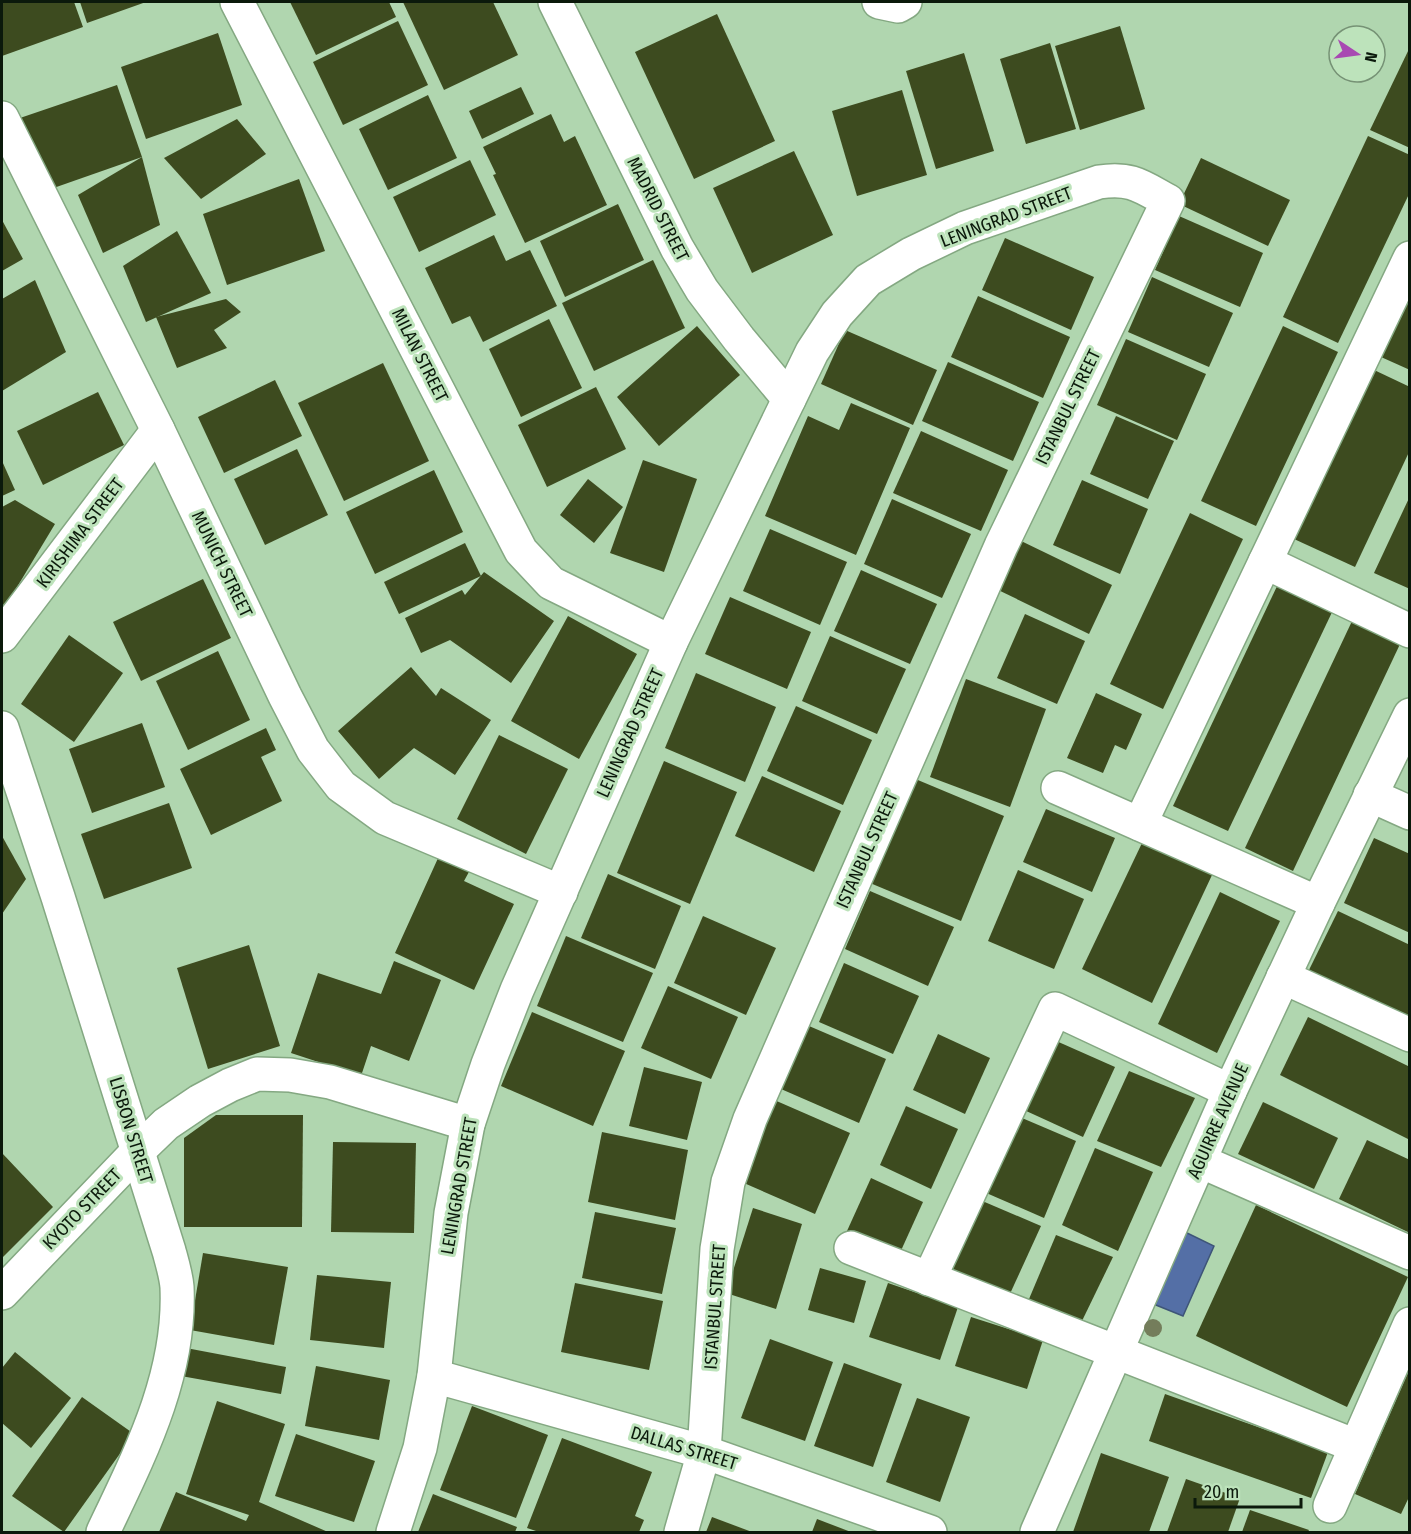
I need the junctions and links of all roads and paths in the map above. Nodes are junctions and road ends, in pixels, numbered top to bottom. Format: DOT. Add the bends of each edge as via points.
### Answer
graph roads {
  1 [pos="237,2"];
  2 [pos="555,2"];
  3 [pos="2,118"];
  4 [pos="1168,201"];
  5 [pos="1410,258"];
  6 [pos="789,399"];
  7 [pos="158,430"];
  8 [pos="1265,562"];
  9 [pos="1410,631"];
  10 [pos="2,636"];
  11 [pos="671,642"];
  12 [pos="1410,715"];
  13 [pos="2,728"];
  14 [pos="1058,788"];
  15 [pos="1370,795"];
  16 [pos="1410,813"];
  17 [pos="1140,824"];
  18 [pos="561,892"];
  19 [pos="1318,903"];
  20 [pos="1283,977"];
  21 [pos="1410,1035"];
  22 [pos="1230,1091"];
  23 [pos="468,1124"];
  24 [pos="138,1151"];
  25 [pos="1200,1161"];
  26 [pos="852,1248"];
  27 [pos="1410,1253"];
  28 [pos="929,1279"];
  29 [pos="2,1293"];
  30 [pos="1410,1324"];
  31 [pos="1115,1352"];
  32 [pos="434,1376"];
  33 [pos="1356,1446"];
  34 [pos="704,1452"];
  35 [pos="1330,1506"];
  36 [pos="103,1533"];
  37 [pos="393,1533"];
  38 [pos="681,1533"];
  39 [pos="930,1533"];
  40 [pos="1037,1533"];
  1 -- 11 [label="street, MILAN STREET" via="521,551 551,583"];
  2 -- 6 [label="street, MADRID STREET" via="676,248 720,315"];
  3 -- 7 [label="street, MUNICH STREET"];
  4 -- 6 [label="street, LENINGRAD STREET" via="1130,181 1099,182 965,228 911,254 868,280 837,314 812,352"];
  4 -- 34 [label="street, ISTANBUL STREET" via="1001,546 750,1119 728,1182 717,1249"];
  5 -- 8 [label="street"];
  6 -- 11 [label="street, LENINGRAD STREET"];
  7 -- 10 [label="street, KIRISHIMA STREET"];
  7 -- 18 [label="street, MUNICH STREET" via="285,696 313,750 341,786 385,818"];
  8 -- 9 [label="street"];
  8 -- 17 [label="street"];
  11 -- 18 [label="street, LENINGRAD STREET"];
  12 -- 15 [label="street, AGUIRRE AVENUE"];
  13 -- 24 [label="street, LISBON STREET"];
  14 -- 17 [label="street"];
  15 -- 16 [label="street"];
  15 -- 19 [label="street, AGUIRRE AVENUE"];
  17 -- 19 [label="street"];
  18 -- 23 [label="street, LENINGRAD STREET" via="517,990"];
  19 -- 20 [label="street, AGUIRRE AVENUE"];
  20 -- 21 [label="street"];
  20 -- 22 [label="street, AGUIRRE AVENUE"];
  22 -- 25 [label="street, AGUIRRE AVENUE"];
  22 -- 28 [label="street" via="1055,1009"];
  23 -- 24 [label="street, KYOTO STREET" via="330,1082 257,1074 200,1101 166,1124"];
  23 -- 32 [label="street, LENINGRAD STREET" via="451,1213"];
  24 -- 29 [label="street, KYOTO STREET"];
  24 -- 36 [label="street, LISBON STREET" via="177,1284 177,1326 168,1377 151,1427"];
  25 -- 27 [label="street"];
  25 -- 31 [label="street, AGUIRRE AVENUE"];
  26 -- 28 [label="street"];
  28 -- 31 [label="street"];
  30 -- 33 [label="street"];
  31 -- 33 [label="street"];
  31 -- 40 [label="street, AGUIRRE AVENUE"];
  32 -- 34 [label="street, DALLAS STREET"];
  32 -- 37 [label="street, LENINGRAD STREET" via="420,1448"];
  33 -- 35 [label="street"];
  34 -- 38 [label="street, ISTANBUL STREET"];
  34 -- 39 [label="street, DALLAS STREET"];
}
